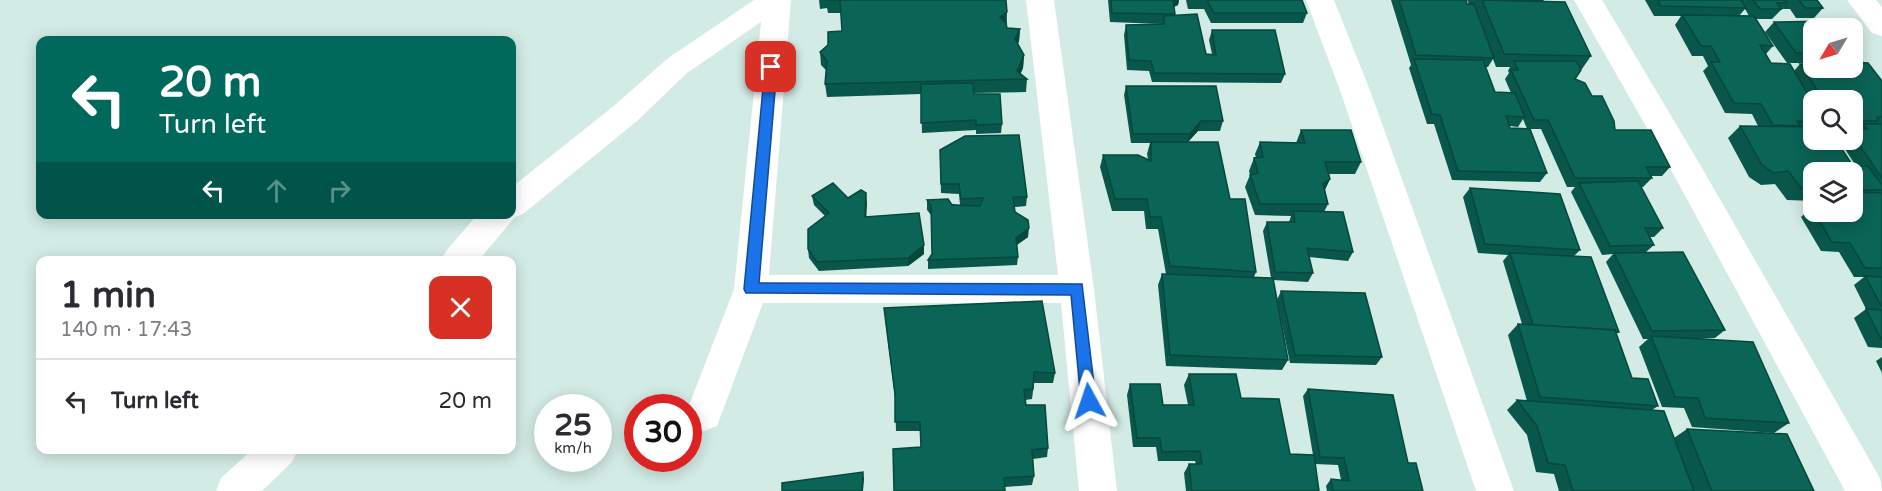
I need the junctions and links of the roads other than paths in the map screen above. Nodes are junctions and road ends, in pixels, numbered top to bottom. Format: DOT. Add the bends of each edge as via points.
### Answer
graph roads {
  1 [pos="775,0"];
  2 [pos="1040,0"];
  3 [pos="1320,0"];
  4 [pos="1588,0"];
  5 [pos="1861,0"];
  6 [pos="1882,26"];
  7 [pos="516,203"];
  8 [pos="495,219"];
  9 [pos="462,256"];
  10 [pos="751,289"];
  11 [pos="1077,289"];
  12 [pos="704,414"];
  13 [pos="275,454"];
  14 [pos="235,491"];
  15 [pos="1098,491"];
  16 [pos="1496,491"];
  17 [pos="1866,491"];
  1 -- 7 [label="street" via="677,66"];
  1 -- 10 [label="street"];
  2 -- 11 [label="street"];
  3 -- 16 [label="street"];
  4 -- 17 [label="street"];
  5 -- 6 [label="street"];
  8 -- 9 [label="street"];
  10 -- 11 [label="street"];
  10 -- 12 [label="street"];
  11 -- 15 [label="street"];
  13 -- 14 [label="street"];
}
